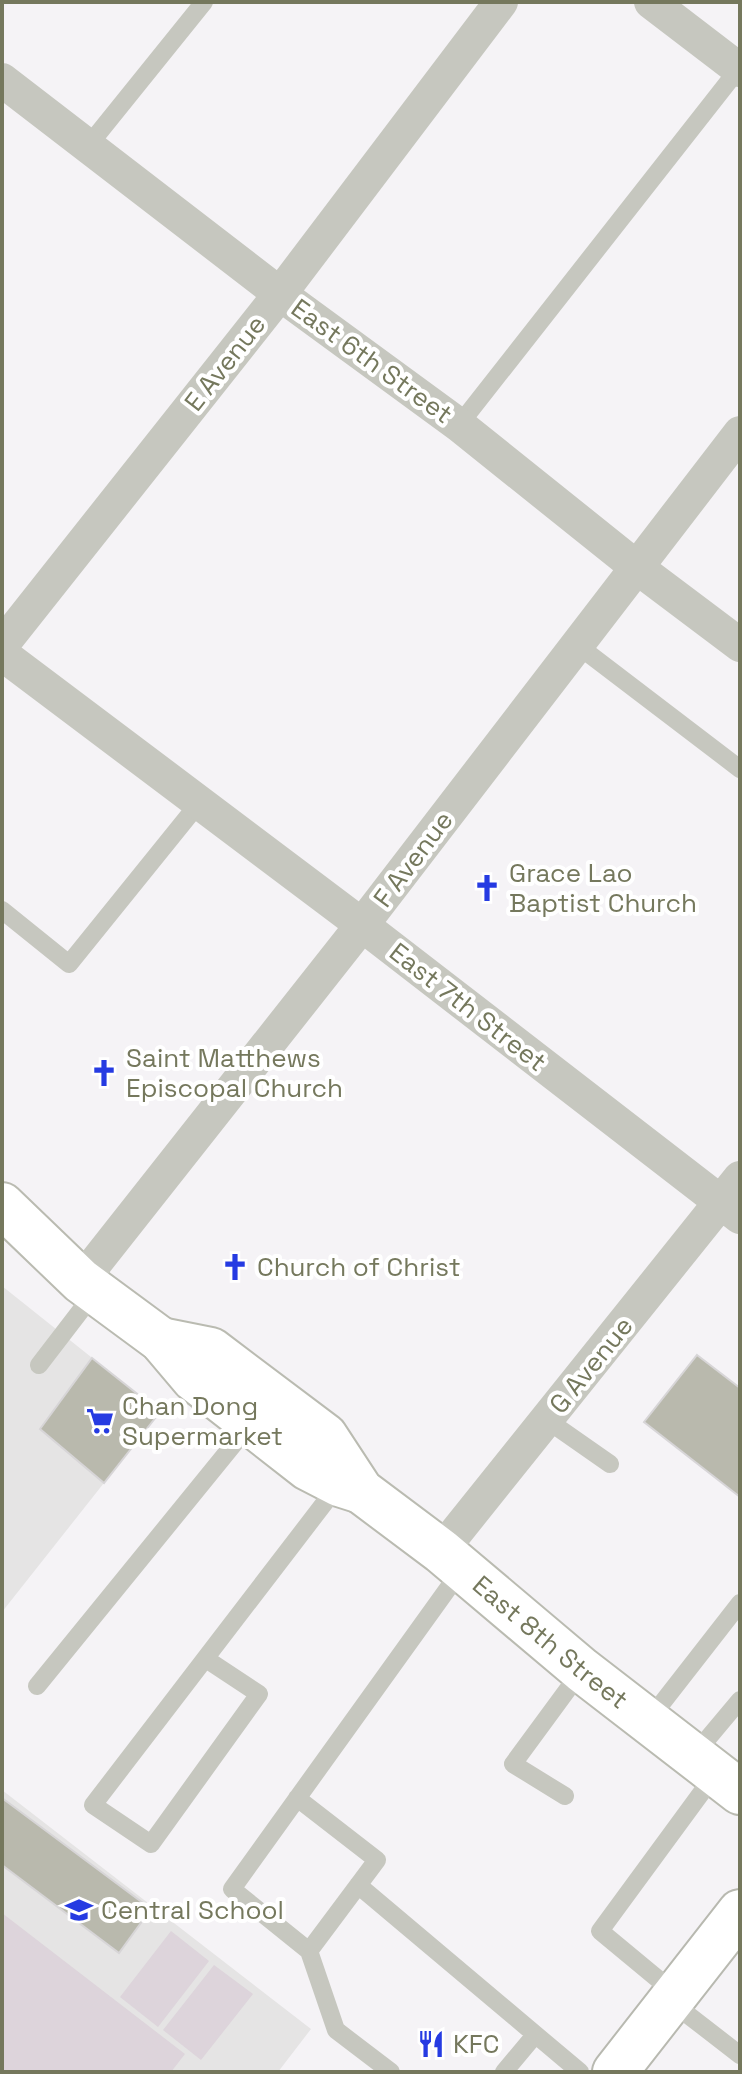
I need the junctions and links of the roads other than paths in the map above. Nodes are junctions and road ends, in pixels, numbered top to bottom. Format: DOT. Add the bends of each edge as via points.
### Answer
graph roads {
  1 [pos="204,2"];
  2 [pos="501,2"];
  3 [pos="651,2"];
  4 [pos="739,68"];
  5 [pos="2,80"];
  6 [pos="88,146"];
  7 [pos="280,294"];
  8 [pos="459,425"];
  9 [pos="740,433"];
  10 [pos="635,566"];
  11 [pos="576,644"];
  12 [pos="2,645"];
  13 [pos="740,645"];
  14 [pos="2,654"];
  15 [pos="740,769"];
  16 [pos="199,803"];
  17 [pos="2,910"];
  18 [pos="362,925"];
  19 [pos="734,1199"];
  20 [pos="2,1206"];
  21 [pos="88,1287"];
  22 [pos="161,1340"];
  23 [pos="39,1365"];
  24 [pos="547,1420"];
  25 [pos="251,1423"];
  26 [pos="610,1464"];
  27 [pos="350,1487"];
  28 [pos="452,1560"];
  29 [pos="740,1603"];
  30 [pos="206,1659"];
  31 [pos="582,1670"];
  32 [pos="37,1686"];
  33 [pos="740,1700"];
  34 [pos="648,1721"];
  35 [pos="716,1774"];
  36 [pos="565,1796"];
  37 [pos="297,1798"];
  38 [pos="358,1885"];
  39 [pos="740,1912"];
  40 [pos="309,1951"];
  41 [pos="673,1998"];
  42 [pos="535,2035"];
  43 [pos="737,2047"];
  44 [pos="391,2072"];
  45 [pos="504,2072"];
  46 [pos="580,2072"];
  47 [pos="615,2072"];
  1 -- 6 [label="lane"];
  2 -- 7 [label="street, E Avenue"];
  3 -- 4 [label="street"];
  4 -- 8 [label="lane"];
  5 -- 6 [label="street, East 6th Street"];
  6 -- 7 [label="street, East 6th Street"];
  7 -- 8 [label="street, East 6th Street"];
  7 -- 12 [label="street, E Avenue"];
  8 -- 10 [label="street, East 6th Street"];
  9 -- 10 [label="street, F Avenue"];
  10 -- 11 [label="street, F Avenue"];
  10 -- 13 [label="street, East 6th Street"];
  11 -- 15 [label="lane"];
  11 -- 18 [label="street, F Avenue"];
  14 -- 16 [label="street, East 7th Street"];
  16 -- 17 [label="lane" via="69,964"];
  16 -- 18 [label="street, East 7th Street"];
  18 -- 19 [label="street, East 7th Street"];
  18 -- 21 [label="street, F Avenue"];
  19 -- 24 [label="street, G Avenue"];
  20 -- 21 [label="main road, East 8th Street"];
  21 -- 22 [label="main road, East 8th Street"];
  21 -- 23 [label="lane"];
  22 -- 25 [label="main road, East 8th Street" via="194,1379"];
  22 -- 27 [label="main road, East 8th Street" via="211,1350 325,1436"];
  24 -- 26 [label="lane"];
  24 -- 28 [label="street, G Avenue"];
  25 -- 27 [label="main road, East 8th Street" via="308,1468"];
  25 -- 32 [label="lane"];
  27 -- 28 [label="main road, East 8th Street"];
  27 -- 30 [label="lane"];
  28 -- 31 [label="main road, East 8th Street"];
  28 -- 37 [label="lane"];
  29 -- 34 [label="lane"];
  30 -- 30 [label="lane" via="93,1805 151,1844 259,1694"];
  31 -- 34 [label="main road, East 8th Street"];
  31 -- 36 [label="lane" via="513,1764"];
  33 -- 35 [label="lane"];
  34 -- 35 [label="main road, East 8th Street"];
  35 -- 41 [label="lane" via="600,1931"];
  37 -- 38 [label="lane" via="377,1860"];
  37 -- 40 [label="lane" via="232,1889"];
  38 -- 40 [label="lane"];
  38 -- 42 [label="lane"];
  39 -- 41 [label="main road"];
  40 -- 44 [label="lane" via="336,2030"];
  41 -- 43 [label="lane"];
  41 -- 47 [label="main road"];
  42 -- 45 [label="lane"];
  42 -- 46 [label="lane"];
}
